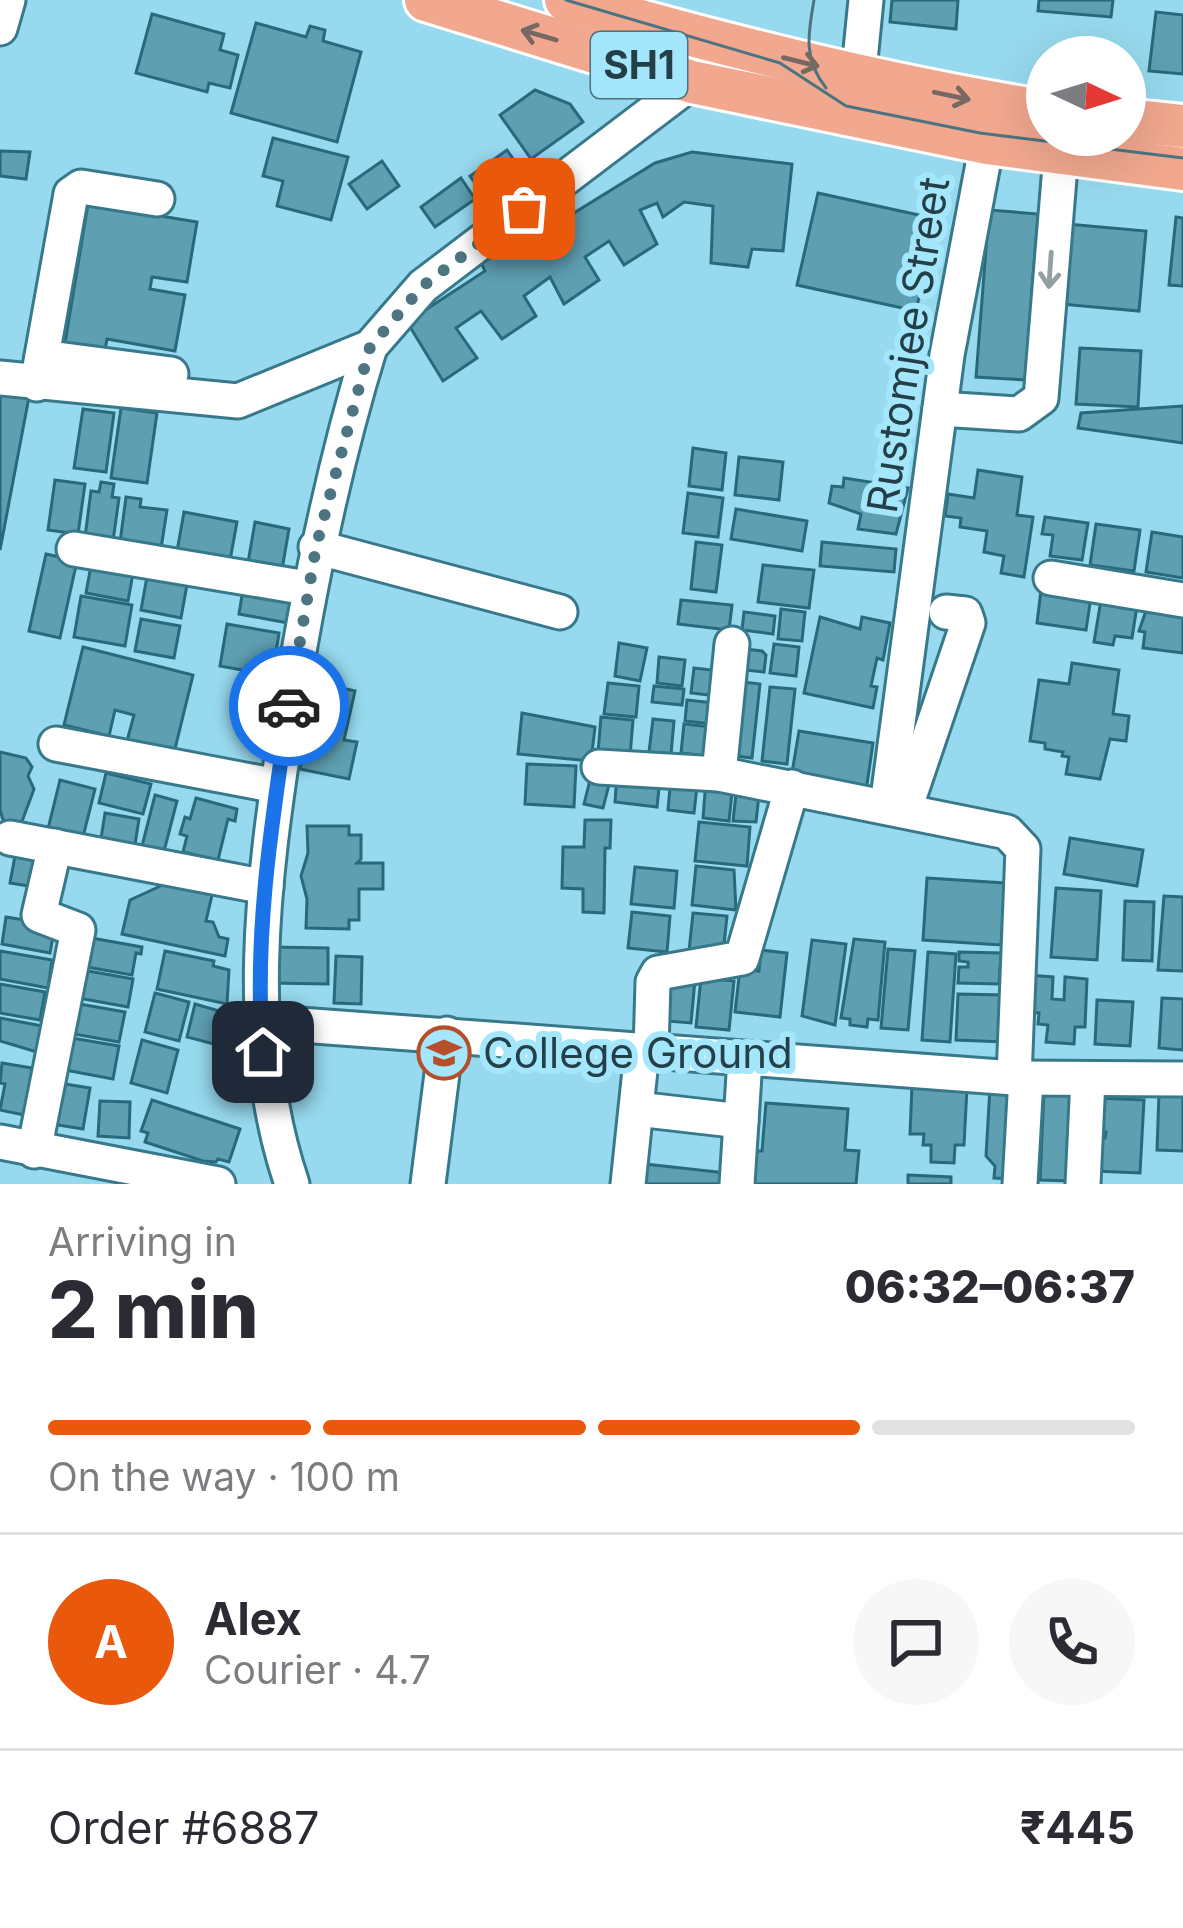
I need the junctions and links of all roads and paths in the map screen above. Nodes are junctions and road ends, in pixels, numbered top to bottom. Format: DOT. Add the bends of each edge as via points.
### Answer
graph roads {
  1 [pos="8,0"];
  2 [pos="426,0"];
  3 [pos="566,0"];
  4 [pos="866,0"];
  5 [pos="0,28"];
  6 [pos="717,42"];
  7 [pos="692,82"];
  8 [pos="857,96"];
  9 [pos="1026,110"];
  10 [pos="1146,122"];
  11 [pos="1183,126"];
  12 [pos="987,143"];
  13 [pos="1026,149"];
  14 [pos="1061,156"];
  15 [pos="1076,156"];
  16 [pos="1183,170"];
  17 [pos="157,199"];
  18 [pos="370,347"];
  19 [pos="39,370"];
  20 [pos="0,378"];
  21 [pos="940,409"];
  22 [pos="316,547"];
  23 [pos="74,549"];
  24 [pos="1051,578"];
  25 [pos="307,589"];
  26 [pos="1183,600"];
  27 [pos="560,612"];
  28 [pos="946,612"];
  29 [pos="732,644"];
  30 [pos="56,744"];
  31 [pos="599,767"];
  32 [pos="719,774"];
  33 [pos="277,786"];
  34 [pos="792,788"];
  35 [pos="896,808"];
  36 [pos="10,838"];
  37 [pos="55,845"];
  38 [pos="266,887"];
  39 [pos="260,1022"];
  40 [pos="447,1034"];
  41 [pos="647,1051"];
  42 [pos="745,1059"];
  43 [pos="1020,1078"];
  44 [pos="1088,1079"];
  45 [pos="1183,1079"];
  46 [pos="637,1109"];
  47 [pos="741,1121"];
  48 [pos="0,1142"];
  49 [pos="34,1151"];
  50 [pos="218,1184"];
  51 [pos="292,1184"];
  52 [pos="428,1184"];
  53 [pos="628,1184"];
  54 [pos="736,1184"];
  55 [pos="1020,1184"];
  56 [pos="1082,1184"];
  1 -- 5 [label="street"];
  7 -- 2 [label="main road, SH1, one-way"];
  3 -- 6 [label="main road, SH1"];
  4 -- 8 [label="street"];
  6 -- 7 [label="street"];
  6 -- 8 [label="main road, SH1, one-way"];
  7 -- 8 [label="main road, SH1"];
  7 -- 18 [label="street" via="423,286"];
  8 -- 9 [label="main road, SH1, one-way"];
  8 -- 12 [label="main road, SH1"];
  10 -- 11 [label="main road"];
  12 -- 13 [label="main road, SH1"];
  12 -- 21 [label="street, Rustomjee Street"];
  14 -- 21 [label="street, one-way" via="1040,398 1019,414"];
  15 -- 16 [label="main road, SH1"];
  17 -- 19 [label="street" via="80,187 71,194"];
  18 -- 19 [label="street" via="238,401"];
  18 -- 22 [label="street"];
  19 -- 20 [label="street"];
  21 -- 35 [label="street, Rustomjee Street"];
  22 -- 25 [label="street"];
  22 -- 27 [label="street"];
  23 -- 25 [label="street"];
  24 -- 26 [label="street"];
  25 -- 33 [label="street"];
  28 -- 35 [label="street" via="965,614 968,623"];
  29 -- 32 [label="street"];
  30 -- 33 [label="street"];
  31 -- 32 [label="street"];
  32 -- 34 [label="street"];
  33 -- 38 [label="street"];
  34 -- 35 [label="street"];
  34 -- 41 [label="street" via="742,958 658,973"];
  35 -- 43 [label="street" via="1007,832 1024,850"];
  36 -- 37 [label="street"];
  37 -- 38 [label="street"];
  37 -- 49 [label="street" via="39,915 78,930"];
  38 -- 39 [label="street"];
  39 -- 40 [label="street"];
  39 -- 51 [label="street"];
  40 -- 41 [label="street"];
  40 -- 52 [label="street"];
  41 -- 42 [label="street"];
  41 -- 46 [label="street"];
  42 -- 43 [label="street"];
  42 -- 47 [label="street"];
  43 -- 44 [label="street"];
  43 -- 55 [label="street"];
  44 -- 45 [label="street"];
  44 -- 56 [label="street"];
  46 -- 47 [label="street"];
  46 -- 53 [label="street"];
  47 -- 54 [label="street"];
  48 -- 49 [label="street"];
  49 -- 50 [label="street"];
}
